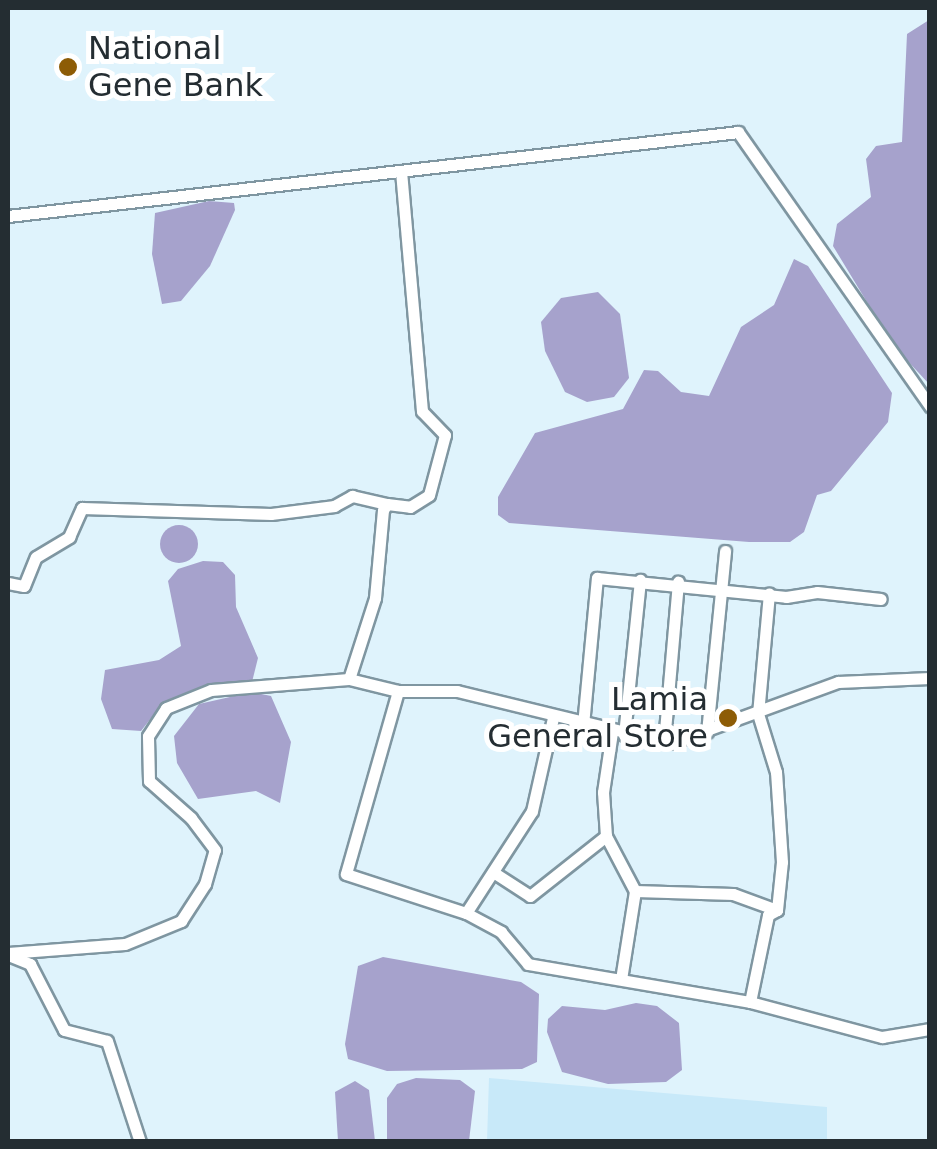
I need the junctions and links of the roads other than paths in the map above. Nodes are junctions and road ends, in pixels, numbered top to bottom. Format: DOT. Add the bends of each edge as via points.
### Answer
graph roads {
  1 [pos="402,171"];
  2 [pos="8,216"];
  3 [pos="930,406"];
  4 [pos="388,504"];
  5 [pos="726,551"];
  6 [pos="640,580"];
  7 [pos="678,582"];
  8 [pos="8,584"];
  9 [pos="721,587"];
  10 [pos="769,594"];
  11 [pos="881,599"];
  12 [pos="930,678"];
  13 [pos="349,679"];
  14 [pos="398,691"];
  15 [pos="758,714"];
  16 [pos="553,718"];
  17 [pos="583,724"];
  18 [pos="707,732"];
  19 [pos="618,734"];
  20 [pos="664,742"];
  21 [pos="606,836"];
  22 [pos="493,872"];
  23 [pos="635,891"];
  24 [pos="778,910"];
  25 [pos="466,913"];
  26 [pos="8,954"];
  27 [pos="621,979"];
  28 [pos="750,1002"];
  29 [pos="930,1029"];
  30 [pos="140,1142"];
  1 -- 2 [label="street"];
  1 -- 3 [label="street" via="738,132"];
  1 -- 4 [label="street" via="422,411 445,435 429,496 410,507"];
  4 -- 8 [label="street" via="352,496 272,514 82,508 69,538 36,557 24,586"];
  4 -- 13 [label="street" via="376,598"];
  5 -- 9 [label="street"];
  6 -- 7 [label="street"];
  6 -- 17 [label="street" via="597,578"];
  6 -- 19 [label="street"];
  7 -- 9 [label="street"];
  7 -- 20 [label="street"];
  9 -- 10 [label="street"];
  9 -- 18 [label="street"];
  10 -- 11 [label="street"];
  10 -- 15 [label="street"];
  12 -- 15 [label="street" via="838,682"];
  13 -- 14 [label="street"];
  13 -- 26 [label="street" via="211,690 166,708 148,736 149,781 192,818 215,850 206,884 181,921 126,944"];
  14 -- 16 [label="street" via="505,699"];
  14 -- 25 [label="street" via="344,870"];
  15 -- 18 [label="street"];
  15 -- 24 [label="street" via="783,816"];
  16 -- 17 [label="street"];
  16 -- 22 [label="street" via="532,811"];
  17 -- 19 [label="street"];
  18 -- 20 [label="street"];
  19 -- 20 [label="street"];
  19 -- 21 [label="street" via="603,792"];
  21 -- 22 [label="street" via="530,896"];
  21 -- 23 [label="street"];
  22 -- 25 [label="street"];
  23 -- 24 [label="street" via="733,894"];
  23 -- 27 [label="street"];
  24 -- 28 [label="street" via="768,915"];
  25 -- 27 [label="street" via="500,932 528,964"];
  26 -- 30 [label="street" via="30,964 64,1030 107,1041"];
  27 -- 28 [label="street"];
  28 -- 29 [label="street" via="882,1037"];
}
